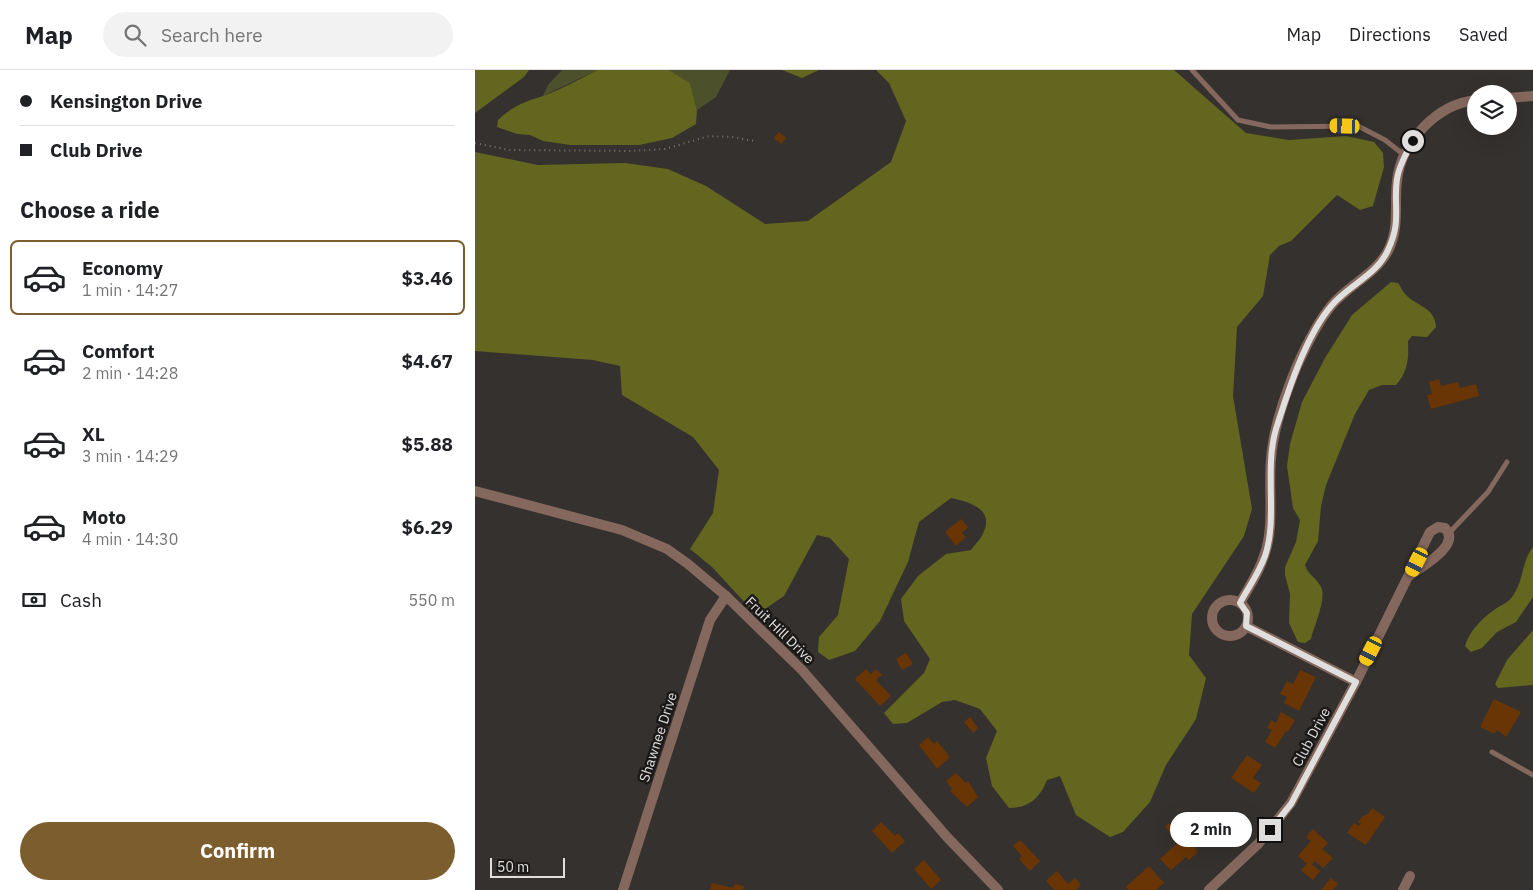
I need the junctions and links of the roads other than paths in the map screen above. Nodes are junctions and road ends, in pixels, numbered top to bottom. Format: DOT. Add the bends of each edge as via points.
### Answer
graph roads {
  1 [pos="1192,70"];
  2 [pos="1533,96"];
  3 [pos="1517,97"];
  4 [pos="1467,103"];
  5 [pos="1404,156"];
  6 [pos="1507,462"];
  7 [pos="475,492"];
  8 [pos="1450,532"];
  9 [pos="1409,576"];
  10 [pos="725,596"];
  11 [pos="1240,603"];
  12 [pos="1246,626"];
  13 [pos="1356,682"];
  14 [pos="1492,752"];
  15 [pos="1533,775"];
  16 [pos="1410,876"];
  17 [pos="623,890"];
  18 [pos="997,890"];
  19 [pos="1209,890"];
  20 [pos="1403,890"];
  1 -- 5 [label="lane" via="1238,120 1271,127 1358,126 1385,140"];
  2 -- 3 [label="street"];
  4 -- 5 [label="street" via="1437,115 1423,127"];
  5 -- 11 [label="street" via="1397,180 1396,230 1388,252 1375,268 1331,305 1296,368 1272,444 1269,536 1265,556"];
  6 -- 8 [label="lane" via="1488,492"];
  7 -- 10 [label="street, Fruit Hill Drive" via="645,538 688,564"];
  8 -- 9 [label="street, Club Drive" via="1447,546"];
  8 -- 9 [label="street, Club Drive" via="1438,527 1430,532"];
  9 -- 13 [label="street, Club Drive"];
  10 -- 17 [label="street, Shawnee Drive" via="710,620"];
  10 -- 18 [label="street, Fruit Hill Drive" via="802,670"];
  11 -- 12 [label="street" via="1247,613"];
  11 -- 12 [label="street" via="1222,602 1214,611 1213,622 1224,635 1237,635"];
  12 -- 13 [label="street"];
  13 -- 19 [label="street, Club Drive" via="1291,804 1259,843"];
  14 -- 15 [label="lane"];
  16 -- 20 [label="street"];
}
